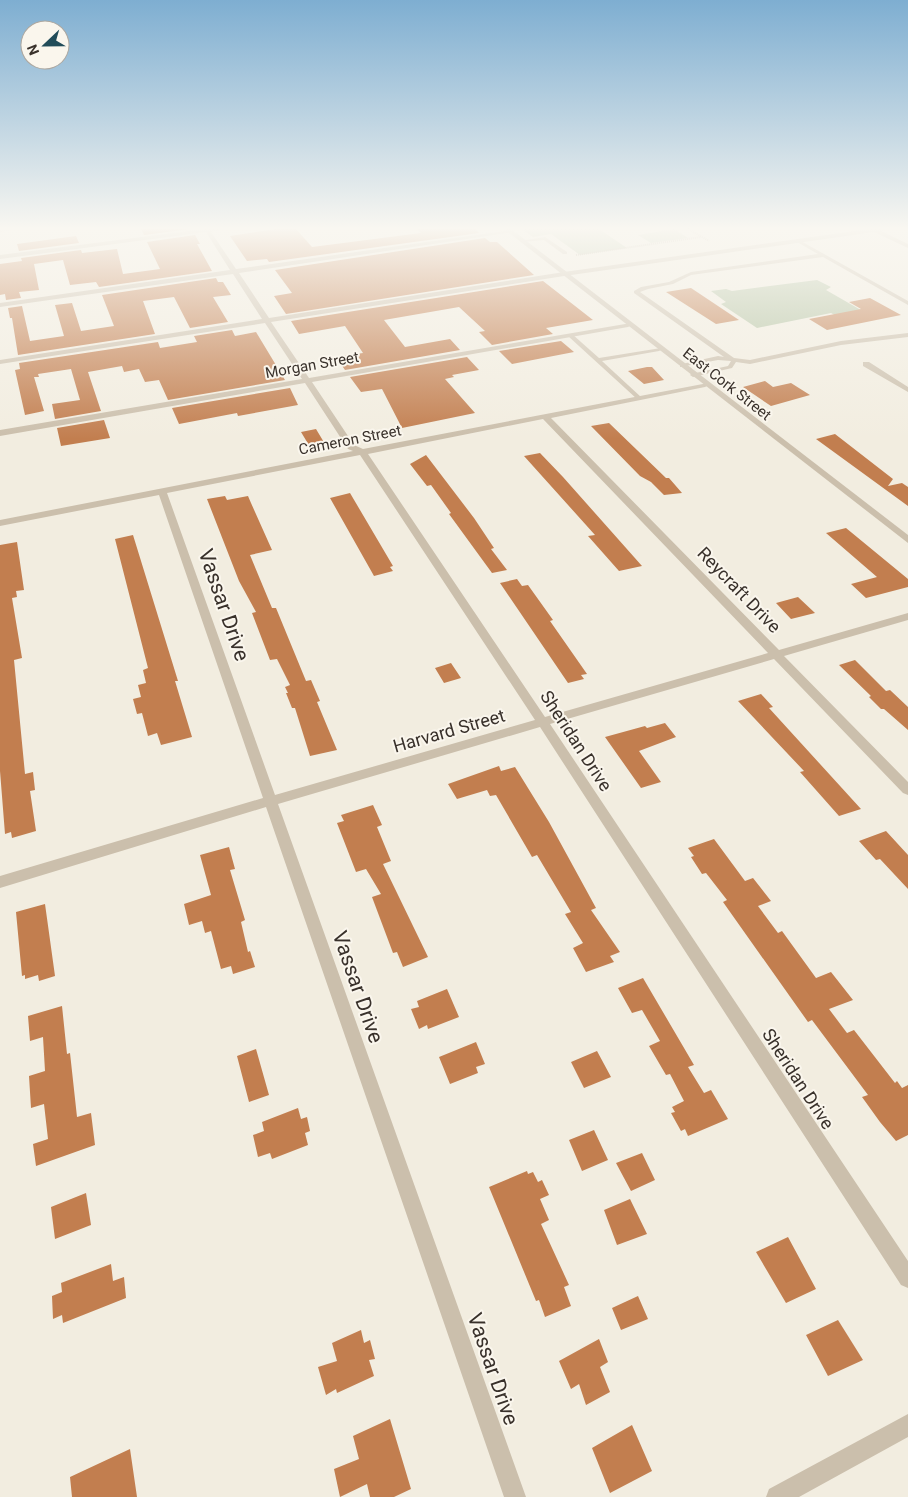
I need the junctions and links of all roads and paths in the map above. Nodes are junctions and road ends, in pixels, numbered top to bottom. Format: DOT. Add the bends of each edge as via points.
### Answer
graph roads {
  1 [pos="44,299"];
  2 [pos="253,299"];
  3 [pos="407,299"];
  4 [pos="595,299"];
  5 [pos="646,299"];
  6 [pos="0,305"];
  7 [pos="267,321"];
  8 [pos="628,325"];
  9 [pos="570,335"];
  10 [pos="908,335"];
  11 [pos="659,349"];
  12 [pos="598,360"];
  13 [pos="734,361"];
  14 [pos="0,362"];
  15 [pos="866,364"];
  16 [pos="682,366"];
  17 [pos="693,375"];
  18 [pos="306,380"];
  19 [pos="706,385"];
  20 [pos="908,390"];
  21 [pos="639,398"];
  22 [pos="544,416"];
  23 [pos="0,433"];
  24 [pos="362,452"];
  25 [pos="162,491"];
  26 [pos="0,523"];
  27 [pos="906,536"];
  28 [pos="908,616"];
  29 [pos="777,654"];
  30 [pos="542,722"];
  31 [pos="908,790"];
  32 [pos="270,801"];
  33 [pos="0,882"];
  34 [pos="908,1278"];
  35 [pos="908,1425"];
  36 [pos="515,1497"];
  37 [pos="777,1497"];
  1 -- 6 [label="street"];
  2 -- 7 [label="street, Sheridan Drive"];
  3 -- 7 [label="street"];
  4 -- 8 [label="street, East Cork Street"];
  5 -- 13 [label="lane"];
  7 -- 14 [label="street"];
  7 -- 18 [label="street, Sheridan Drive"];
  8 -- 9 [label="street, Morgan Street"];
  8 -- 11 [label="street, East Cork Street"];
  9 -- 12 [label="lane"];
  9 -- 18 [label="street, Morgan Street"];
  10 -- 13 [label="lane" via="841,343 750,362"];
  11 -- 12 [label="lane"];
  11 -- 16 [label="street, East Cork Street"];
  12 -- 21 [label="lane"];
  13 -- 16 [label="lane" via="718,358"];
  13 -- 17 [label="lane" via="730,367"];
  15 -- 20 [label="street"];
  16 -- 17 [label="street, East Cork Street"];
  17 -- 19 [label="street, East Cork Street"];
  18 -- 23 [label="street, Morgan Street"];
  18 -- 24 [label="street, Sheridan Drive" via="351,447"];
  19 -- 21 [label="street, Cameron Street"];
  19 -- 27 [label="street, East Cork Street"];
  21 -- 22 [label="street, Cameron Street"];
  22 -- 24 [label="street, Cameron Street"];
  22 -- 29 [label="street, Reycraft Drive"];
  24 -- 25 [label="street, Cameron Street"];
  24 -- 30 [label="street, Sheridan Drive"];
  25 -- 26 [label="street, Cameron Street"];
  25 -- 32 [label="street, Vassar Drive"];
  28 -- 29 [label="street, Harvard Street"];
  29 -- 30 [label="street, Harvard Street"];
  29 -- 31 [label="street, Reycraft Drive"];
  30 -- 32 [label="street, Harvard Street"];
  30 -- 34 [label="street, Sheridan Drive"];
  32 -- 33 [label="street, Harvard Street"];
  32 -- 36 [label="street, Vassar Drive"];
  35 -- 37 [label="street"];
}
